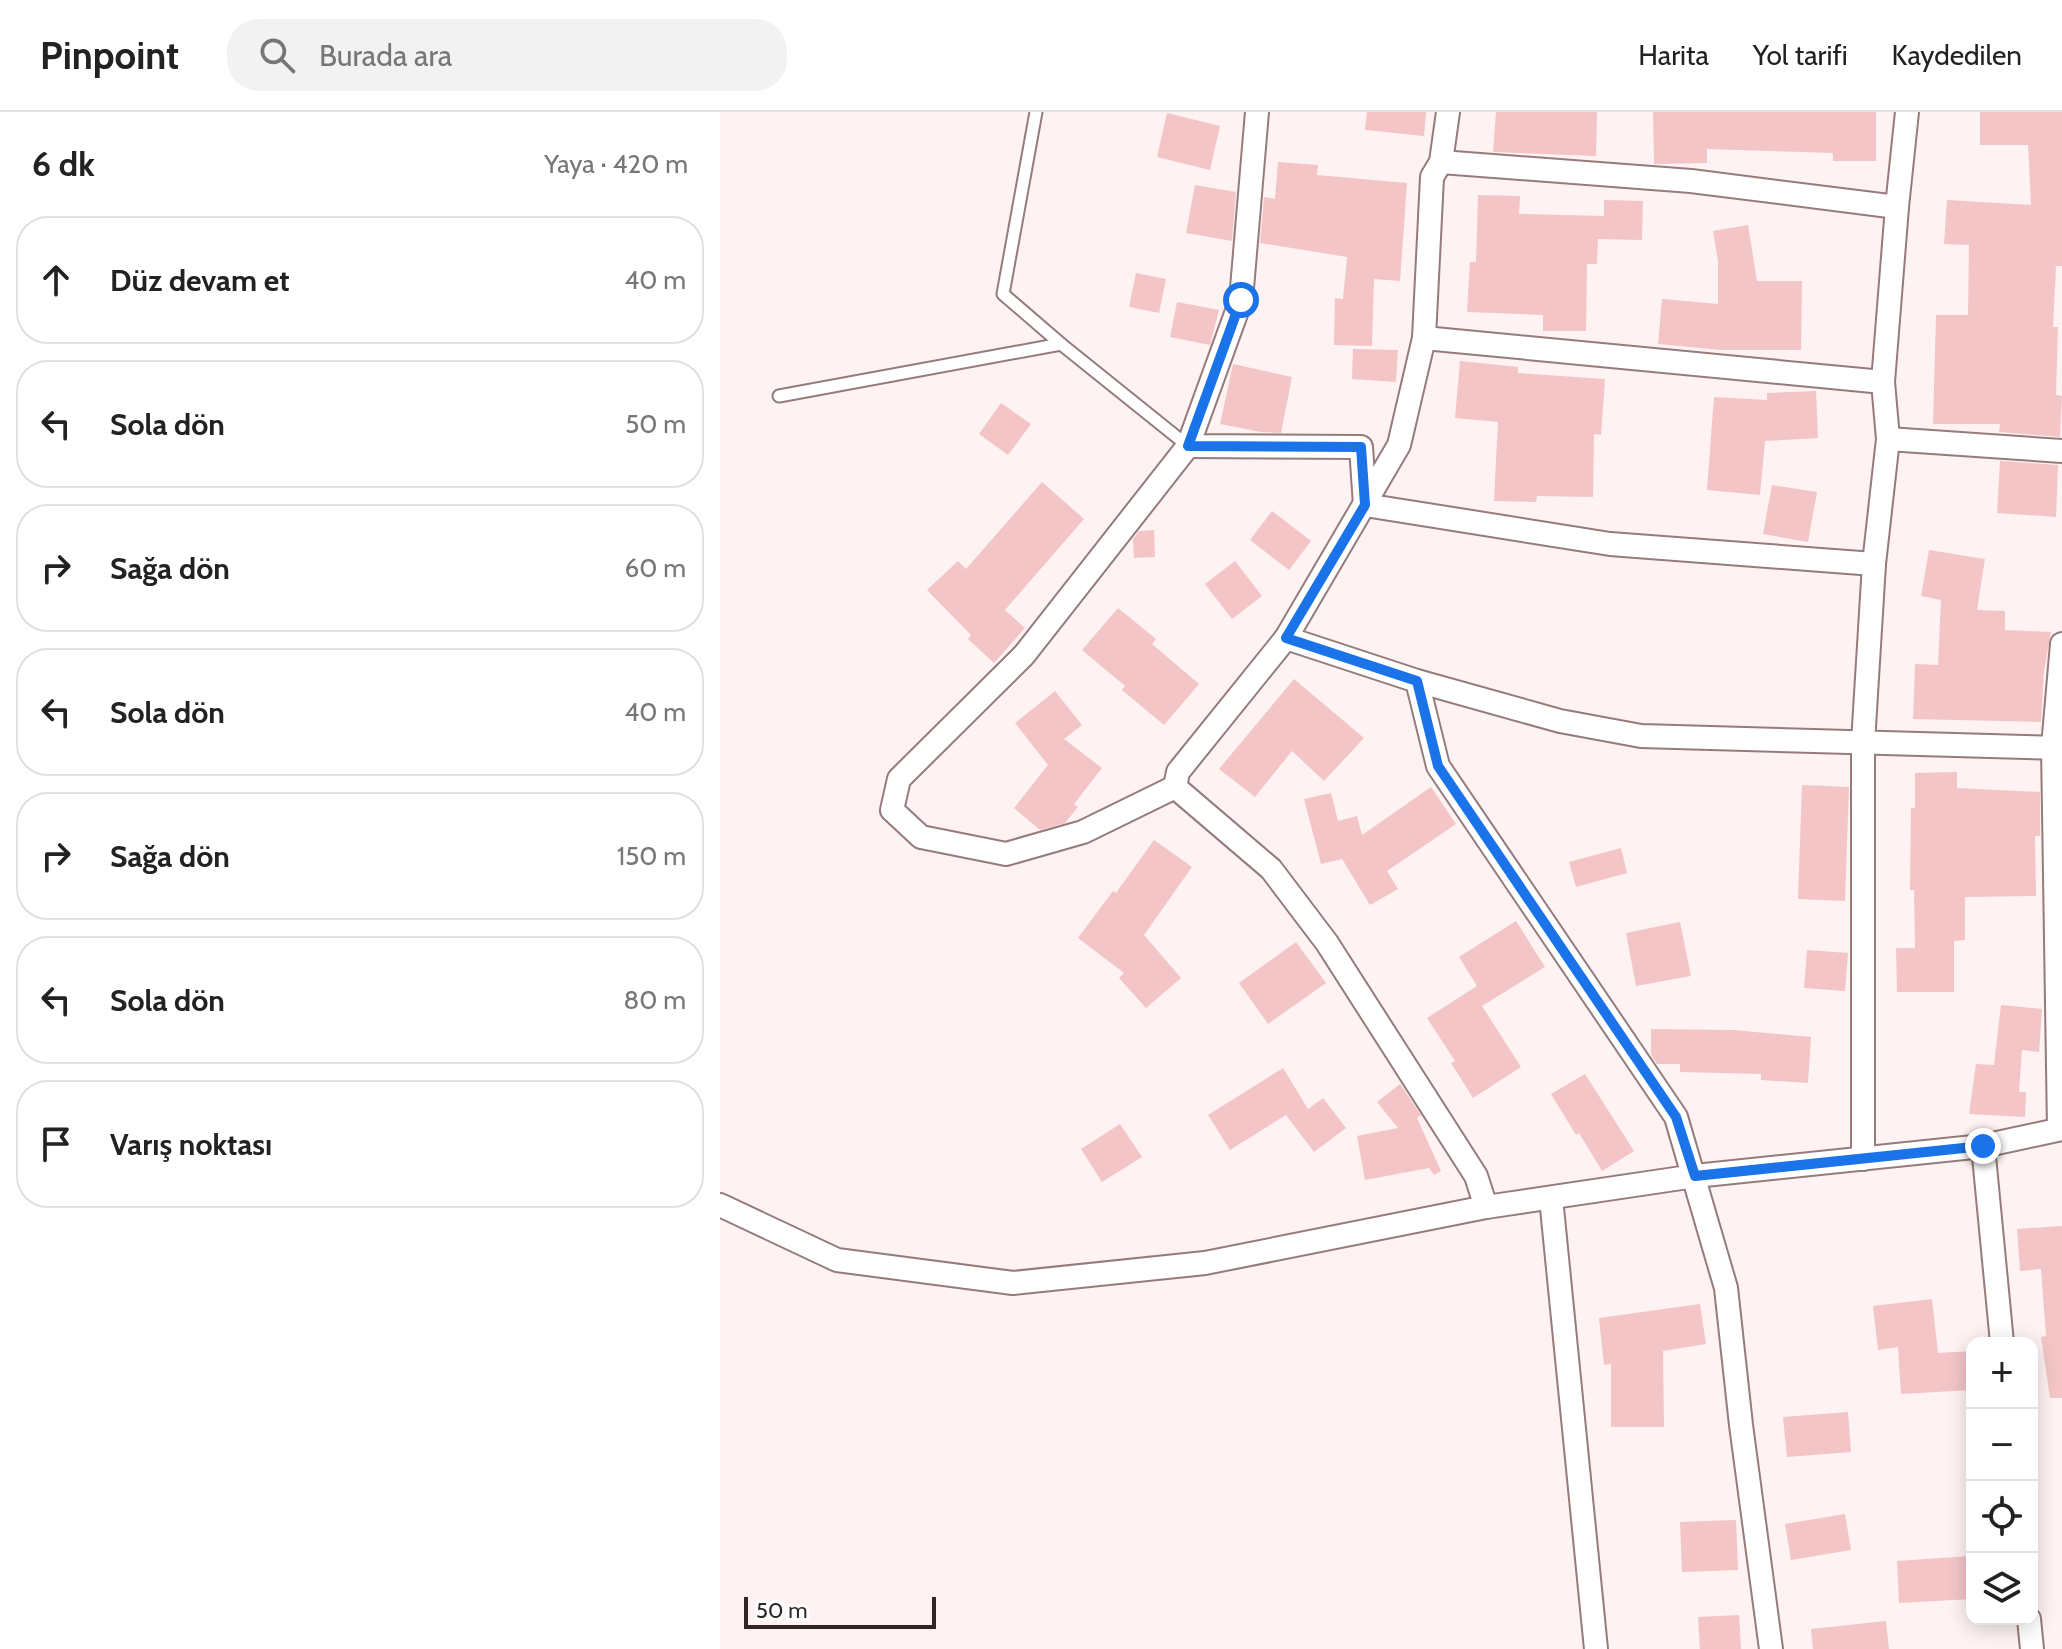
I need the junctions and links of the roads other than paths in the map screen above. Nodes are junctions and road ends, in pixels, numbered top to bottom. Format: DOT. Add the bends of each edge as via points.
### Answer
graph roads {
  1 [pos="1036,112"];
  2 [pos="1257,112"];
  3 [pos="1448,112"];
  4 [pos="1907,112"];
  5 [pos="1441,162"];
  6 [pos="1897,207"];
  7 [pos="1424,338"];
  8 [pos="1061,344"];
  9 [pos="1883,382"];
  10 [pos="779,396"];
  11 [pos="1888,439"];
  12 [pos="1188,446"];
  13 [pos="2062,451"];
  14 [pos="1365,505"];
  15 [pos="1874,564"];
  16 [pos="1286,638"];
  17 [pos="2062,644"];
  18 [pos="1417,681"];
  19 [pos="1863,743"];
  20 [pos="2057,747"];
  21 [pos="1175,787"];
  22 [pos="2060,1129"];
  23 [pos="1983,1146"];
  24 [pos="1863,1159"];
  25 [pos="1695,1176"];
  26 [pos="1551,1198"];
  27 [pos="720,1205"];
  28 [pos="1486,1207"];
  29 [pos="2001,1337"];
  30 [pos="2030,1625"];
  31 [pos="1596,1649"];
  32 [pos="1771,1649"];
  33 [pos="2032,1649"];
  1 -- 8 [label="lane" via="1003,294"];
  2 -- 12 [label="street" via="1241,300"];
  3 -- 5 [label="street"];
  4 -- 6 [label="street"];
  5 -- 6 [label="street" via="1691,181"];
  5 -- 7 [label="street" via="1432,177"];
  6 -- 9 [label="street"];
  7 -- 9 [label="street"];
  7 -- 14 [label="street" via="1399,445"];
  8 -- 10 [label="lane"];
  8 -- 12 [label="lane"];
  9 -- 11 [label="street"];
  11 -- 13 [label="street"];
  11 -- 15 [label="street"];
  12 -- 14 [label="street" via="1361,447"];
  12 -- 21 [label="street" via="1024,655 899,779 892,810 921,837 1006,854 1083,832"];
  14 -- 15 [label="street" via="1610,544"];
  14 -- 16 [label="street"];
  15 -- 19 [label="street"];
  16 -- 18 [label="street"];
  16 -- 21 [label="street" via="1178,772"];
  17 -- 20 [label="street"];
  18 -- 19 [label="street" via="1560,721 1641,736"];
  18 -- 25 [label="street" via="1438,766 1676,1117"];
  19 -- 20 [label="street"];
  19 -- 24 [label="street"];
  20 -- 22 [label="street"];
  21 -- 28 [label="street" via="1271,869 1327,943 1476,1176"];
  22 -- 23 [label="street"];
  23 -- 24 [label="street"];
  23 -- 29 [label="street"];
  24 -- 25 [label="street"];
  25 -- 26 [label="street"];
  25 -- 32 [label="street" via="1726,1288"];
  26 -- 28 [label="street"];
  26 -- 31 [label="street"];
  27 -- 28 [label="street" via="837,1260 1013,1283 1205,1263"];
  30 -- 33 [label="street"];
}
